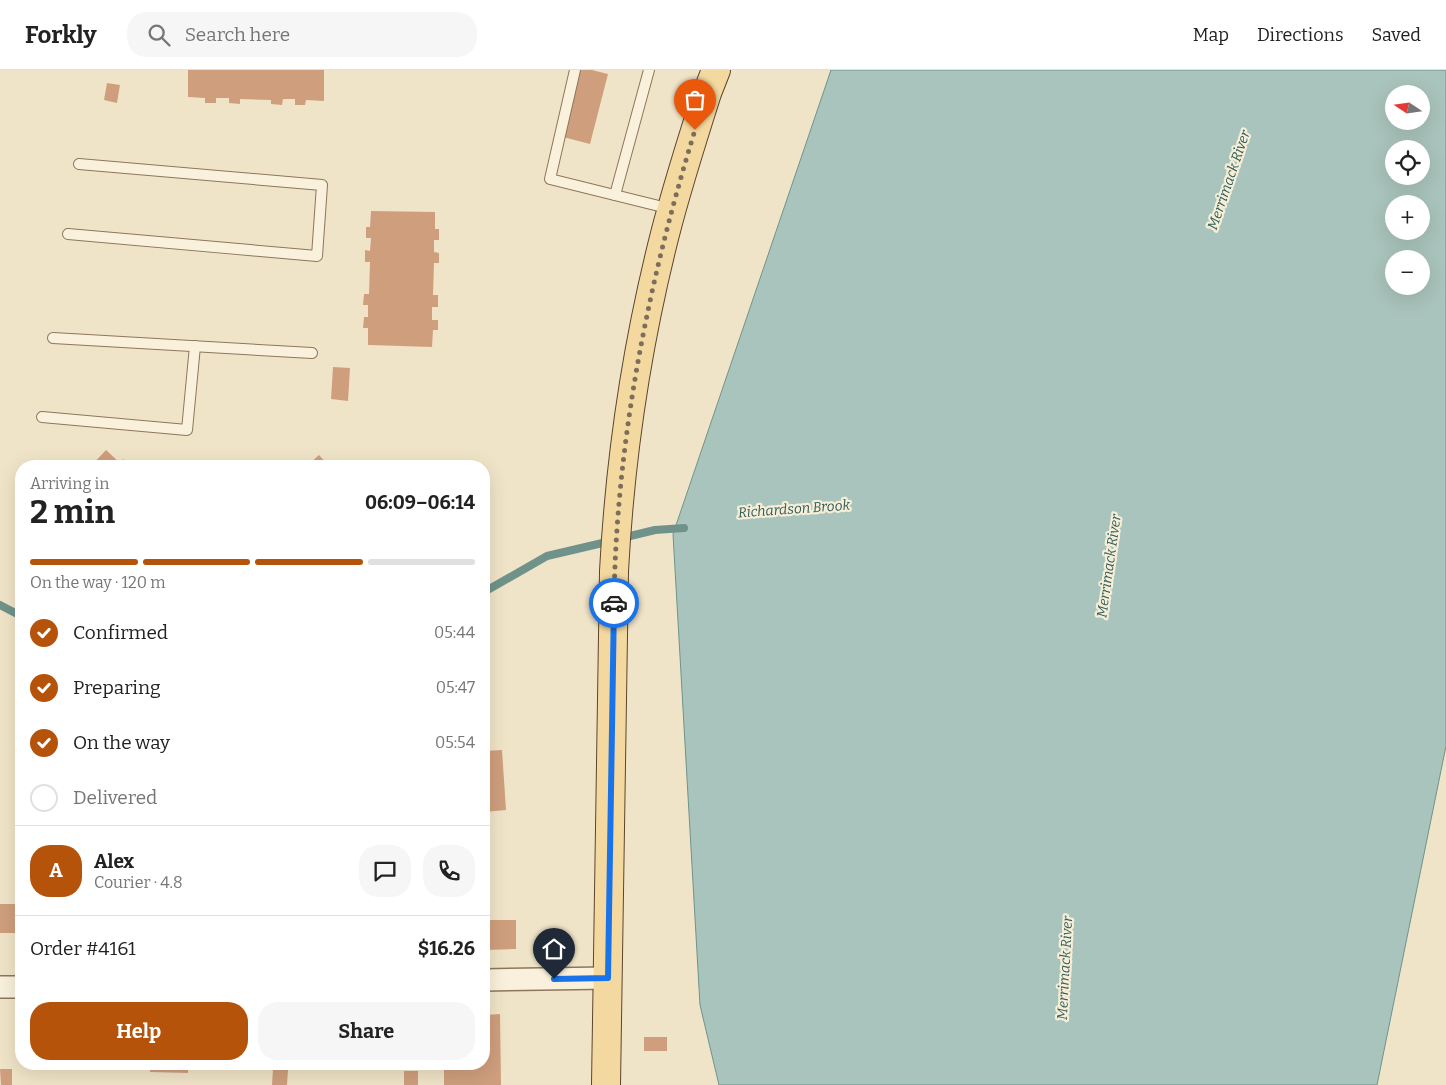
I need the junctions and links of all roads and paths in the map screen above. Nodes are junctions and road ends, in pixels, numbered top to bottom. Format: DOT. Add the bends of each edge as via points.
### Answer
graph roads {
  1 [pos="575,70"];
  2 [pos="649,70"];
  3 [pos="716,70"];
  4 [pos="79,164"];
  5 [pos="615,195"];
  6 [pos="672,210"];
  7 [pos="68,234"];
  8 [pos="54,338"];
  9 [pos="195,346"];
  10 [pos="312,353"];
  11 [pos="42,418"];
  12 [pos="608,978"];
  13 [pos="490,980"];
  14 [pos="0,987"];
  15 [pos="15,987"];
  16 [pos="606,1085"];
  1 -- 5 [label="lane" via="550,179"];
  2 -- 5 [label="lane"];
  3 -- 6 [label="main road"];
  4 -- 7 [label="lane" via="322,185 317,256"];
  5 -- 6 [label="lane"];
  6 -- 12 [label="main road" via="644,330 617,508"];
  8 -- 9 [label="lane"];
  9 -- 10 [label="lane"];
  9 -- 11 [label="lane" via="187,430"];
  12 -- 13 [label="street"];
  12 -- 16 [label="main road"];
  14 -- 15 [label="street"];
}
